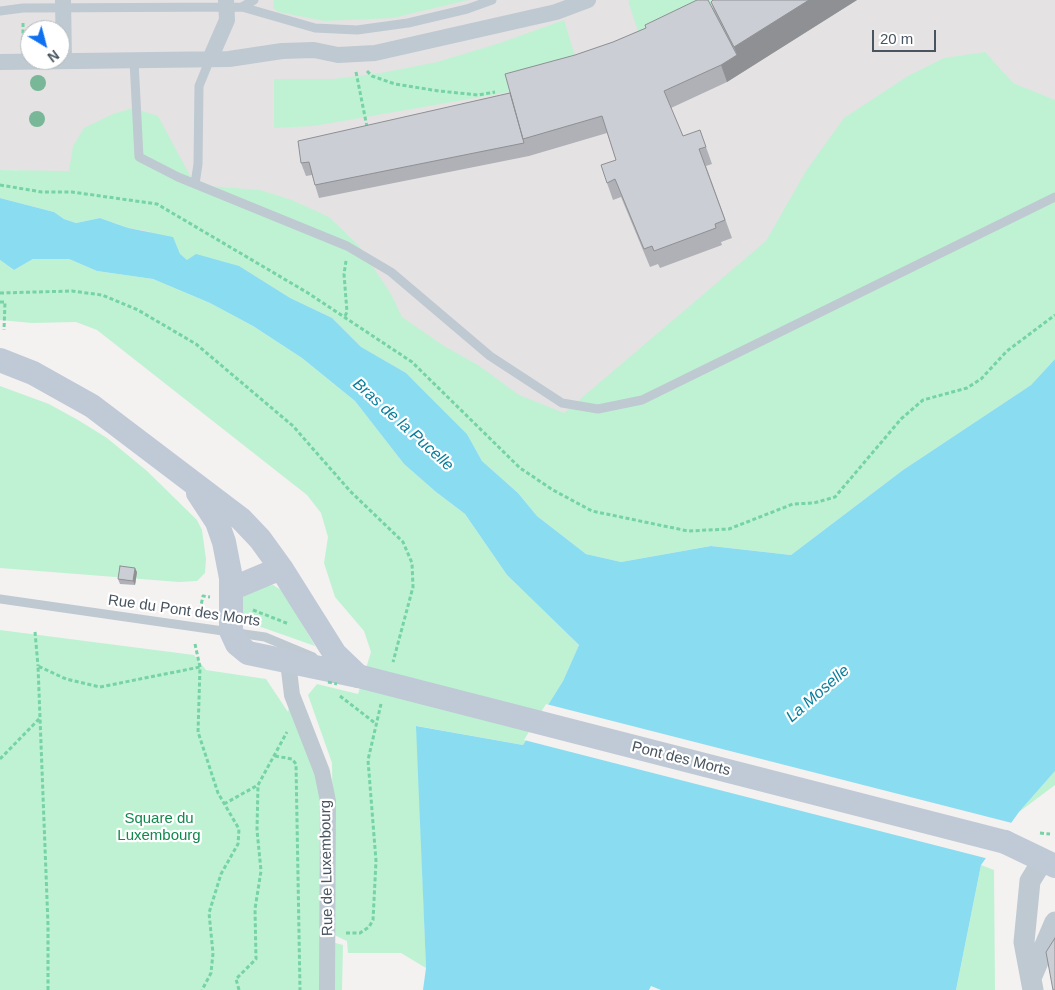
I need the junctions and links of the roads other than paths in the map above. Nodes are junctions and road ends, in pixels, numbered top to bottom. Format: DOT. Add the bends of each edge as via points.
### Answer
graph roads {
  1 [pos="254,0"];
  2 [pos="492,0"];
  3 [pos="588,0"];
  4 [pos="63,4"];
  5 [pos="232,5"];
  6 [pos="0,11"];
  7 [pos="63,20"];
  8 [pos="210,59"];
  9 [pos="20,61"];
  10 [pos="70,61"];
  11 [pos="134,61"];
  12 [pos="0,62"];
  13 [pos="195,184"];
  14 [pos="1055,198"];
  15 [pos="0,360"];
  16 [pos="0,370"];
  17 [pos="42,379"];
  18 [pos="188,479"];
  19 [pos="281,568"];
  20 [pos="225,594"];
  21 [pos="0,599"];
  22 [pos="231,631"];
  23 [pos="288,662"];
  24 [pos="358,676"];
  25 [pos="1051,858"];
  26 [pos="1055,922"];
  27 [pos="1032,984"];
  28 [pos="327,990"];
  1 -- 5 [label="lane"];
  2 -- 5 [label="lane" via="408,23 357,30 314,28"];
  3 -- 8 [label="street" via="556,12 376,53 338,55 314,50 282,51"];
  4 -- 5 [label="lane"];
  4 -- 6 [label="lane"];
  4 -- 7 [label="street"];
  5 -- 8 [label="street"];
  8 -- 11 [label="street"];
  8 -- 13 [label="lane" via="199,86"];
  9 -- 12 [label="street"];
  10 -- 11 [label="street"];
  11 -- 13 [label="lane" via="139,157"];
  13 -- 14 [label="lane" via="347,246 391,272 490,356 562,403 598,408 642,400"];
  15 -- 17 [label="main road"];
  16 -- 17 [label="main road"];
  17 -- 18 [label="main road" via="92,406"];
  18 -- 19 [label="main road" via="241,519"];
  18 -- 20 [label="main road" via="217,522 227,556"];
  19 -- 20 [label="main road"];
  19 -- 24 [label="main road" via="335,654"];
  20 -- 22 [label="main road"];
  21 -- 22 [label="lane, Rue du Pont des Morts"];
  22 -- 23 [label="main road, Pont des Morts" via="248,653"];
  22 -- 24 [label="lane, Rue du Pont des Morts" via="265,637"];
  23 -- 24 [label="main road, Pont des Morts"];
  23 -- 28 [label="street, Rue de Luxembourg" via="292,695 322,772 328,801"];
  24 -- 25 [label="main road, Pont des Morts, bridge" via="1005,842"];
  25 -- 27 [label="street" via="1030,881 1024,942"];
  26 -- 27 [label="street"];
}
